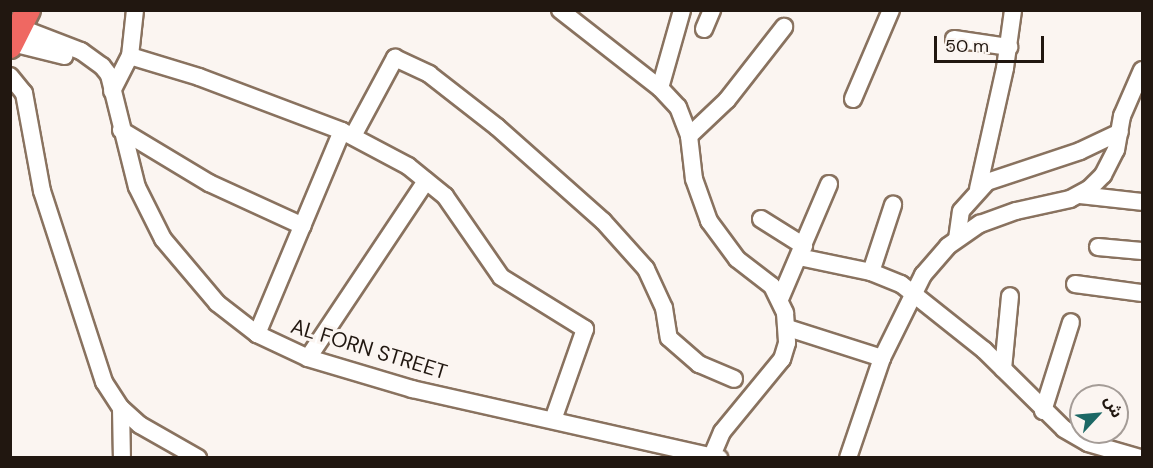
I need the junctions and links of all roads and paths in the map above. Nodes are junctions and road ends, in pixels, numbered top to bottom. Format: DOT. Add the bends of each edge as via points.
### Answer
graph roads {
  1 [pos="135,10"];
  2 [pos="560,10"];
  3 [pos="681,10"];
  4 [pos="712,10"];
  5 [pos="891,10"];
  6 [pos="1013,10"];
  7 [pos="784,27"];
  8 [pos="704,29"];
  9 [pos="18,32"];
  10 [pos="954,39"];
  11 [pos="1009,47"];
  12 [pos="130,56"];
  13 [pos="1143,70"];
  14 [pos="10,76"];
  15 [pos="660,88"];
  16 [pos="112,91"];
  17 [pos="853,99"];
  18 [pos="121,130"];
  19 [pos="1120,132"];
  20 [pos="347,134"];
  21 [pos="689,136"];
  22 [pos="426,181"];
  23 [pos="829,184"];
  24 [pos="978,189"];
  25 [pos="1080,195"];
  26 [pos="1143,202"];
  27 [pos="893,205"];
  28 [pos="761,219"];
  29 [pos="303,226"];
  30 [pos="957,239"];
  31 [pos="1098,247"];
  32 [pos="1143,251"];
  33 [pos="802,252"];
  34 [pos="871,272"];
  35 [pos="1075,284"];
  36 [pos="913,292"];
  37 [pos="1143,293"];
  38 [pos="1010,296"];
  39 [pos="780,299"];
  40 [pos="1071,322"];
  41 [pos="788,328"];
  42 [pos="257,334"];
  43 [pos="308,357"];
  44 [pos="882,358"];
  45 [pos="1003,369"];
  46 [pos="734,379"];
  47 [pos="121,408"];
  48 [pos="1043,411"];
  49 [pos="553,420"];
  50 [pos="714,457"];
  51 [pos="122,458"];
  52 [pos="198,458"];
  53 [pos="849,458"];
  54 [pos="1140,458"];
  1 -- 12 [label="street"];
  2 -- 15 [label="street"];
  3 -- 15 [label="street"];
  4 -- 8 [label="street"];
  5 -- 17 [label="street"];
  6 -- 11 [label="street"];
  7 -- 21 [label="street" via="727,100"];
  9 -- 16 [label="street" via="97,73"];
  10 -- 11 [label="street"];
  11 -- 24 [label="street"];
  12 -- 16 [label="street"];
  12 -- 20 [label="street" via="199,77"];
  13 -- 19 [label="street" via="1122,116"];
  14 -- 47 [label="street" via="24,93 42,191 90,349"];
  15 -- 21 [label="street" via="678,107"];
  16 -- 18 [label="street, AL FORN STREET"];
  18 -- 29 [label="street" via="209,183"];
  18 -- 42 [label="street, AL FORN STREET" via="137,187 163,239 217,303"];
  19 -- 24 [label="street"];
  19 -- 25 [label="street" via="1103,175"];
  20 -- 22 [label="street" via="408,166"];
  20 -- 29 [label="street"];
  20 -- 46 [label="street" via="393,59 429,74 497,126 603,221 646,269 664,308 669,338 699,364"];
  21 -- 39 [label="street" via="698,193 716,234 736,260 772,286"];
  22 -- 43 [label="street"];
  22 -- 49 [label="street" via="460,214 501,277 585,329"];
  23 -- 33 [label="street"];
  24 -- 30 [label="street" via="961,211"];
  25 -- 26 [label="street"];
  25 -- 30 [label="street" via="998,216"];
  27 -- 34 [label="street"];
  28 -- 33 [label="street"];
  29 -- 42 [label="street"];
  30 -- 36 [label="street" via="934,260"];
  31 -- 32 [label="street"];
  33 -- 34 [label="street"];
  33 -- 39 [label="street"];
  34 -- 36 [label="street"];
  35 -- 37 [label="street"];
  36 -- 44 [label="street"];
  36 -- 45 [label="street"];
  38 -- 45 [label="street"];
  39 -- 41 [label="street"];
  40 -- 48 [label="street"];
  41 -- 44 [label="street"];
  41 -- 50 [label="street" via="787,343 774,372 722,432"];
  42 -- 43 [label="street, AL FORN STREET"];
  43 -- 49 [label="street, AL FORN STREET" via="412,389"];
  44 -- 53 [label="street"];
  45 -- 48 [label="street"];
  47 -- 51 [label="street"];
  47 -- 52 [label="street" via="166,443"];
  48 -- 54 [label="street" via="1088,443"];
  49 -- 50 [label="street, AL FORN STREET"];
}
